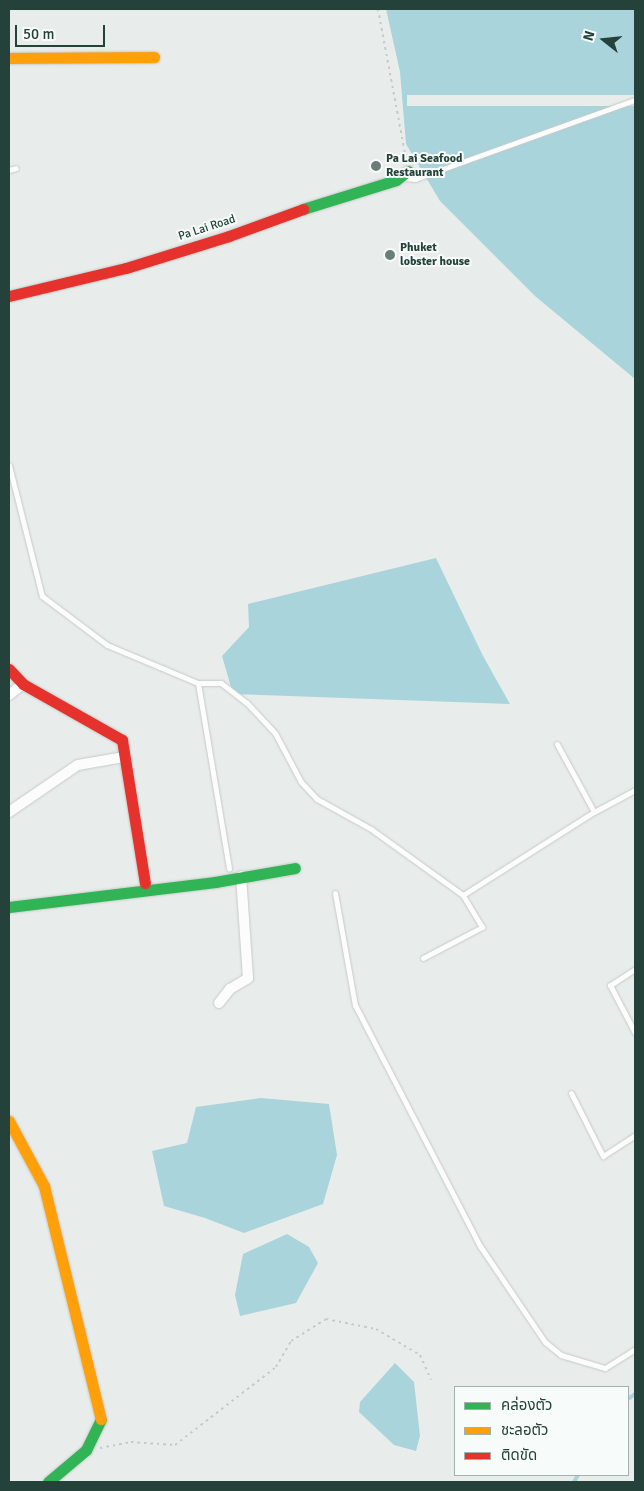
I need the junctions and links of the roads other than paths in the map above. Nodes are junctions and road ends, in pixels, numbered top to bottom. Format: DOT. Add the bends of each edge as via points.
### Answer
graph roads {
  1 [pos="154,57"];
  2 [pos="9,58"];
  3 [pos="635,100"];
  4 [pos="16,168"];
  5 [pos="9,170"];
  6 [pos="405,174"];
  7 [pos="9,296"];
  8 [pos="9,465"];
  9 [pos="9,669"];
  10 [pos="198,683"];
  11 [pos="23,684"];
  12 [pos="9,695"];
  13 [pos="557,744"];
  14 [pos="124,757"];
  15 [pos="635,790"];
  16 [pos="9,812"];
  17 [pos="594,812"];
  18 [pos="230,868"];
  19 [pos="295,868"];
  20 [pos="241,876"];
  21 [pos="145,884"];
  22 [pos="335,893"];
  23 [pos="463,895"];
  24 [pos="9,907"];
  25 [pos="424,958"];
  26 [pos="635,968"];
  27 [pos="219,1003"];
  28 [pos="635,1033"];
  29 [pos="571,1093"];
  30 [pos="9,1121"];
  31 [pos="635,1135"];
  32 [pos="635,1349"];
  33 [pos="48,1482"];
  1 -- 2 [label="street"];
  3 -- 6 [label="lane" via="416,179"];
  4 -- 5 [label="lane"];
  6 -- 7 [label="street, Pa Lai Road" via="229,236 126,268"];
  8 -- 10 [label="lane" via="42,596 107,646"];
  9 -- 11 [label="street"];
  10 -- 18 [label="lane"];
  10 -- 23 [label="lane" via="221,683 247,703 275,733 301,782 318,799 371,829"];
  11 -- 12 [label="street"];
  11 -- 14 [label="street" via="122,740"];
  13 -- 17 [label="lane"];
  14 -- 16 [label="street" via="78,765"];
  14 -- 21 [label="street"];
  15 -- 17 [label="lane"];
  17 -- 23 [label="lane"];
  19 -- 20 [label="street"];
  20 -- 24 [label="street"];
  20 -- 27 [label="street" via="249,971 244,982 230,989"];
  22 -- 32 [label="lane" via="355,1005 480,1246 545,1342 561,1355 605,1368"];
  23 -- 25 [label="lane" via="482,927"];
  26 -- 28 [label="lane" via="610,984"];
  29 -- 31 [label="lane" via="603,1156"];
  30 -- 33 [label="street" via="44,1186 101,1419 86,1450"];
}
